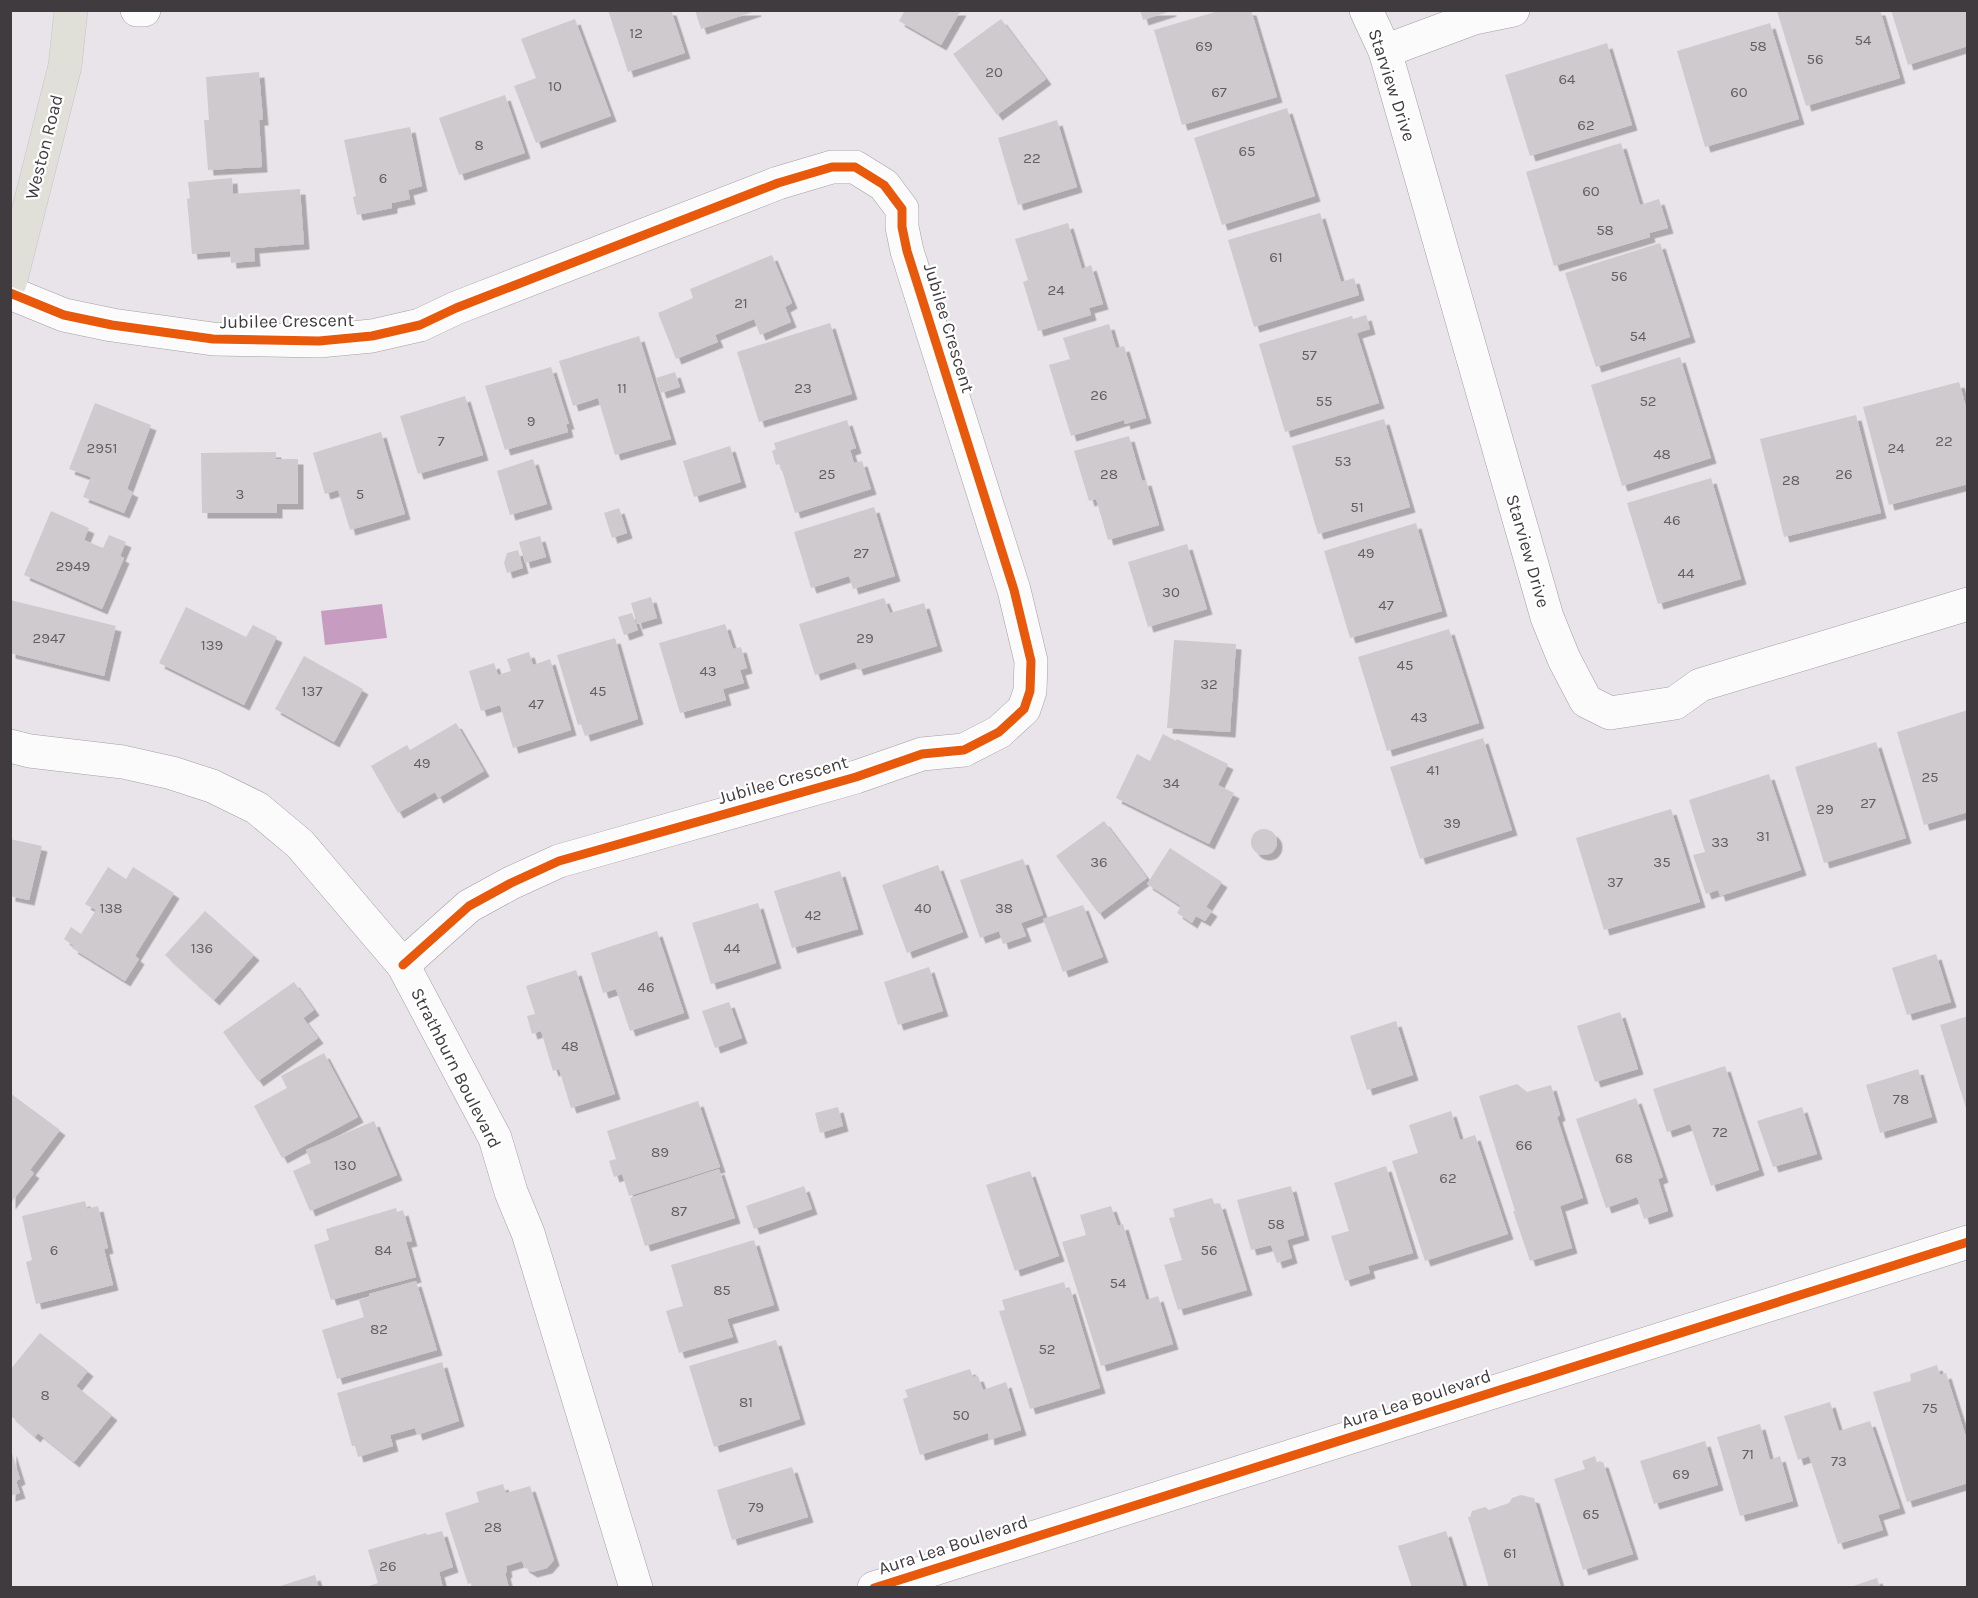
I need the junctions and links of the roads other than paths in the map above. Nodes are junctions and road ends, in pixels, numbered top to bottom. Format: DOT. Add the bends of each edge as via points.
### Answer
graph roads {
  1 [pos="71,10"];
  2 [pos="137,10"];
  3 [pos="144,10"];
  4 [pos="1366,10"];
  5 [pos="1513,10"];
  6 [pos="1385,51"];
  7 [pos="10,283"];
  8 [pos="10,293"];
  9 [pos="1968,604"];
  10 [pos="10,746"];
  11 [pos="403,965"];
  12 [pos="1968,1242"];
  13 [pos="636,1587"];
  14 [pos="874,1587"];
  1 -- 7 [label="main road, Weston Road" via="65,66"];
  2 -- 3 [label="street"];
  4 -- 6 [label="street, Starview Drive"];
  5 -- 6 [label="street" via="1474,18"];
  6 -- 9 [label="street, Starview Drive" via="1547,617 1586,701 1610,713 1675,703 1700,685"];
  8 -- 11 [label="street, Jubilee Crescent" via="64,315 135,329 213,339 319,341 372,336 420,325 778,183 832,166 855,166 885,185 902,209 907,251 1014,590 1030,661 1030,691 1024,709 999,732 964,750 922,754 856,777 559,861 469,906"];
  10 -- 11 [label="street, Strathburn Boulevard" via="172,773 212,786 257,808 300,844"];
  11 -- 13 [label="street, Strathburn Boulevard" via="495,1138 528,1233"];
  12 -- 14 [label="street, Aura Lea Boulevard"];
}
